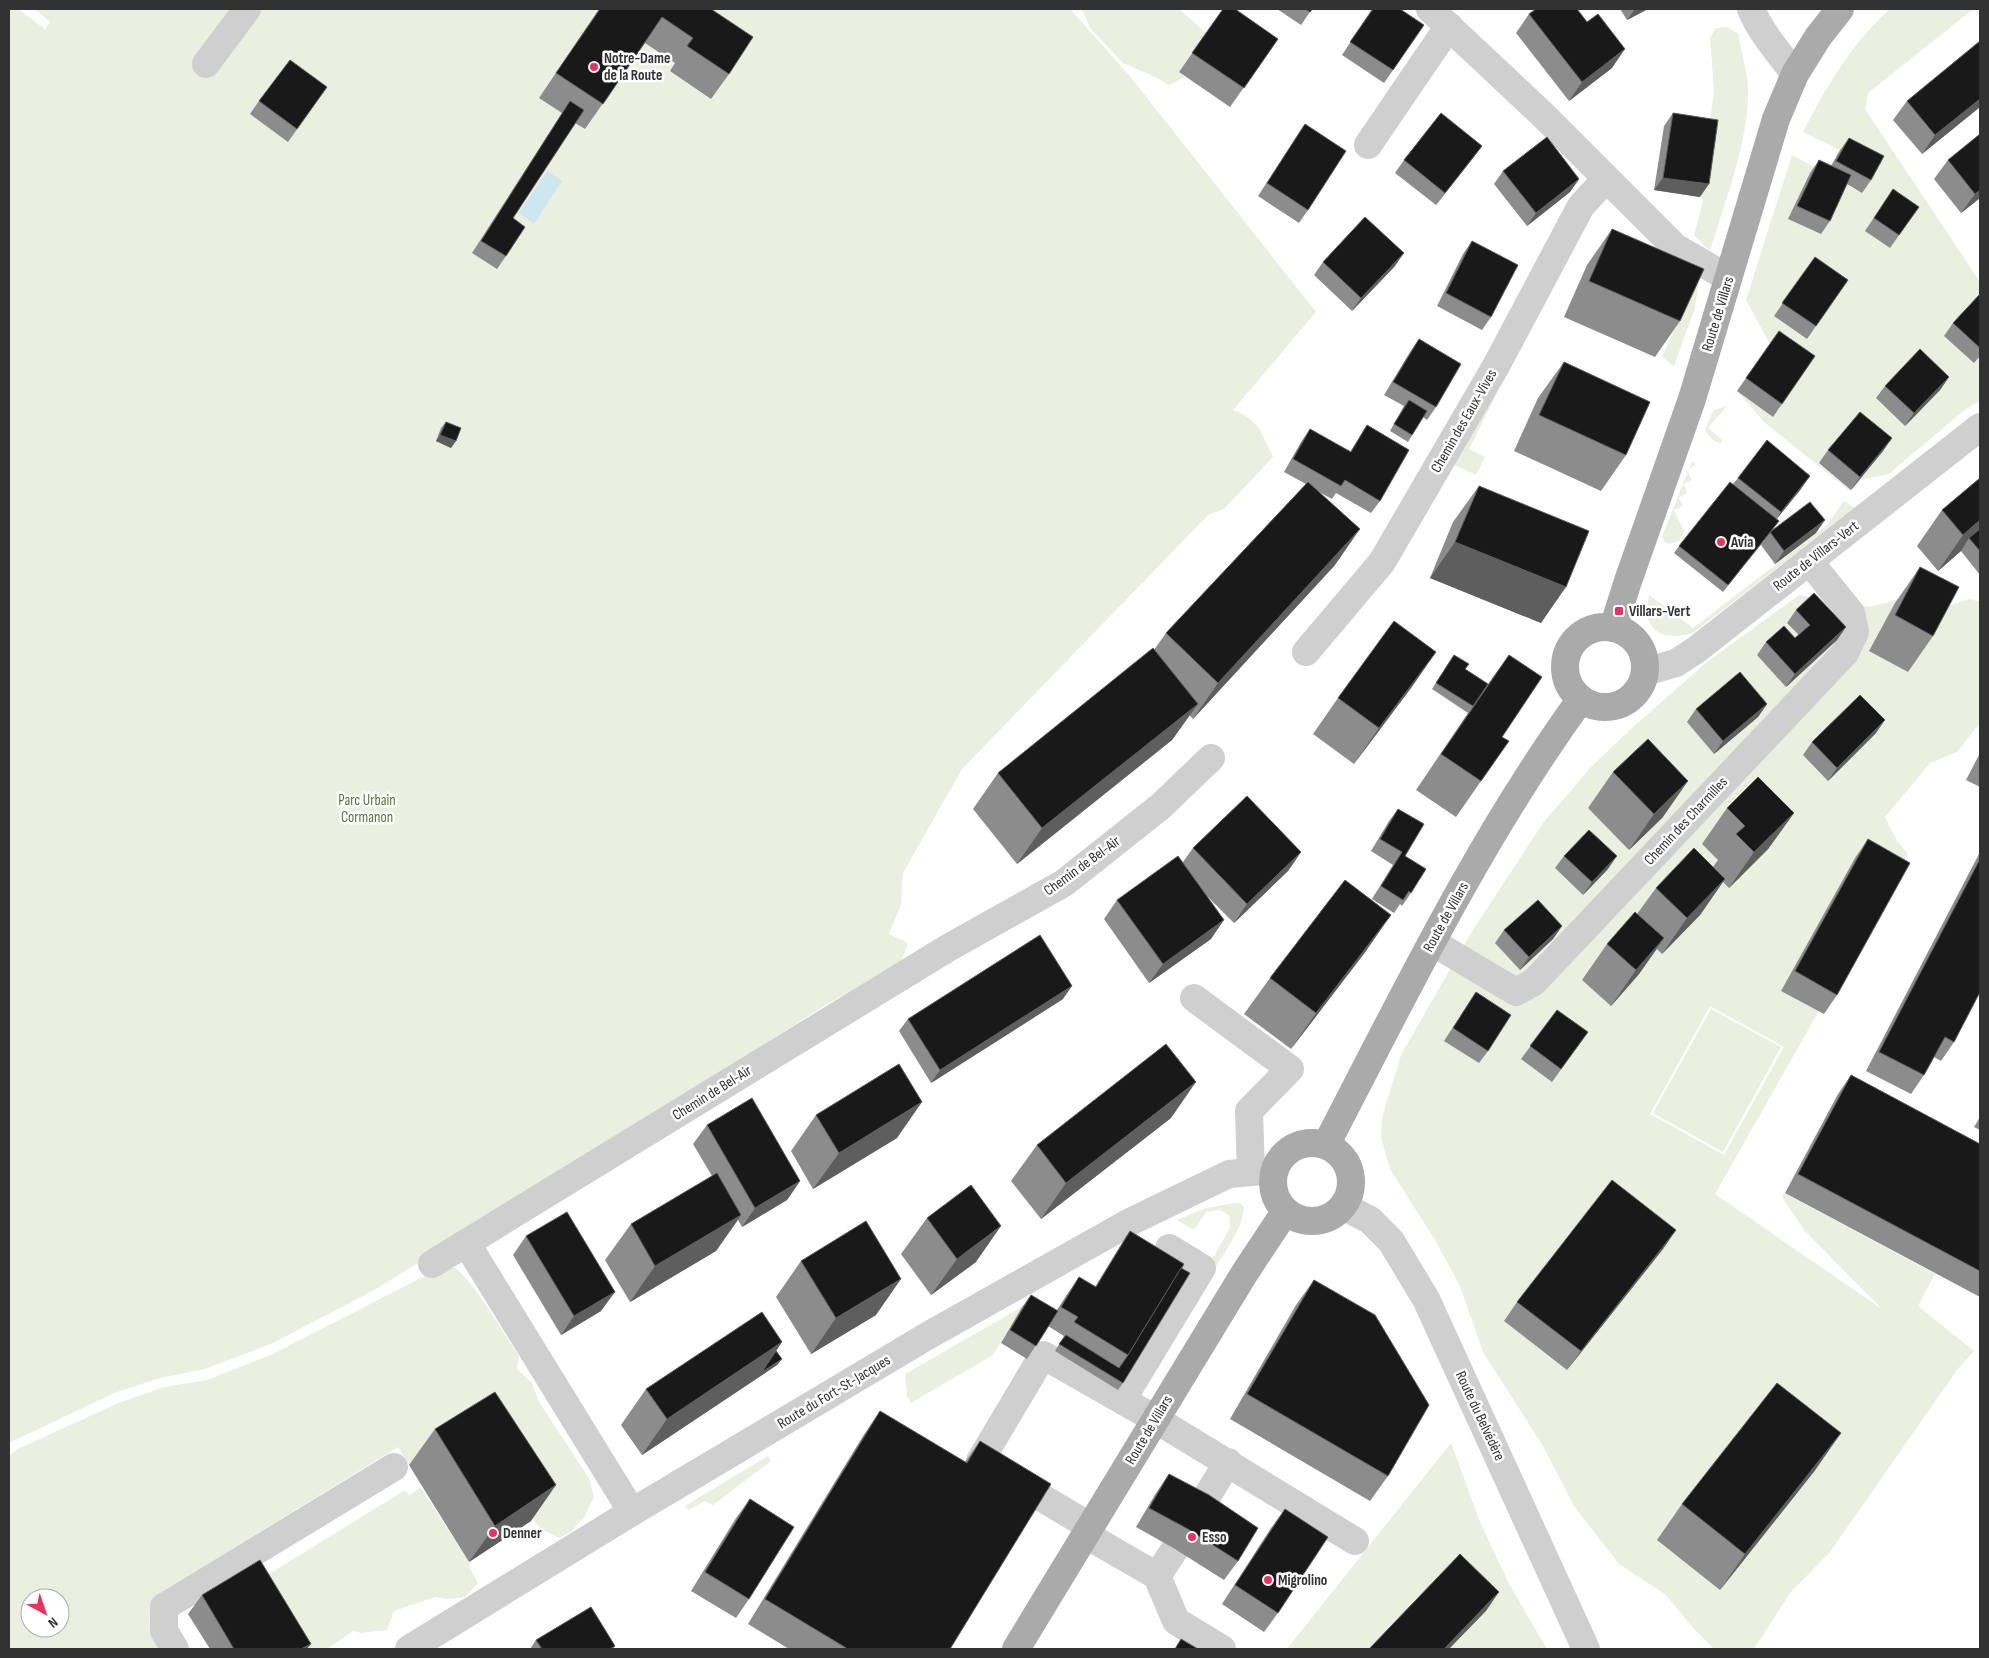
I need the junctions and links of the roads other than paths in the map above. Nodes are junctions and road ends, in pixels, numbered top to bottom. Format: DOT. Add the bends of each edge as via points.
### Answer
graph roads {
  1 [pos="247,9"];
  2 [pos="1751,9"];
  3 [pos="1840,9"];
  4 [pos="1440,18"];
  5 [pos="206,64"];
  6 [pos="1795,74"];
  7 [pos="1368,144"];
  8 [pos="1606,179"];
  9 [pos="1728,278"];
  10 [pos="1980,427"];
  11 [pos="1809,561"];
  12 [pos="1613,628"];
  13 [pos="1306,652"];
  14 [pos="1645,672"];
  15 [pos="1581,699"];
  16 [pos="1211,758"];
  17 [pos="1432,942"];
  18 [pos="1194,998"];
  19 [pos="1326,1144"];
  20 [pos="1263,1171"];
  21 [pos="1343,1206"];
  22 [pos="1285,1212"];
  23 [pos="467,1244"];
  24 [pos="1169,1248"];
  25 [pos="432,1264"];
  26 [pos="1122,1400"];
  27 [pos="1155,1419"];
  28 [pos="1228,1462"];
  29 [pos="394,1467"];
  30 [pos="632,1512"];
  31 [pos="1196,1514"];
  32 [pos="1088,1531"];
  33 [pos="1355,1541"];
  34 [pos="1175,1548"];
  35 [pos="1157,1576"];
  36 [pos="175,1649"];
  37 [pos="409,1649"];
  38 [pos="1016,1649"];
  39 [pos="1222,1649"];
  40 [pos="1586,1649"];
  1 -- 5 [label="street"];
  2 -- 6 [label="street"];
  3 -- 6 [label="main road, Route de Villars"];
  4 -- 7 [label="street"];
  4 -- 8 [label="street"];
  6 -- 9 [label="main road, Route de Villars" via="1776,119"];
  8 -- 9 [label="street" via="1675,247"];
  8 -- 13 [label="street, Chemin des Eaux-Vives" via="1581,206 1496,366 1382,562"];
  9 -- 12 [label="main road, Route de Villars" via="1692,399"];
  10 -- 11 [label="street, Route de Villars-Vert"];
  11 -- 14 [label="street, Route de Villars-Vert" via="1696,650 1676,663"];
  11 -- 17 [label="street, Chemin des Charmilles" via="1851,613 1854,632 1845,653 1534,982 1516,992"];
  12 -- 14 [label="main road" via="1634,639 1641,649"];
  12 -- 15 [label="main road" via="1587,632 1568,651 1566,677"];
  14 -- 15 [label="main road" via="1633,696 1621,704 1594,706"];
  15 -- 17 [label="main road, Route de Villars" via="1507,808"];
  16 -- 23 [label="street, Chemin de Bel-Air" via="1161,806 1064,883 948,948"];
  17 -- 19 [label="main road, Route de Villars"];
  18 -- 20 [label="street" via="1290,1069 1249,1111"];
  19 -- 20 [label="main road" via="1310,1142 1294,1146"];
  19 -- 21 [label="main road" via="1341,1154 1350,1171 1350,1189"];
  20 -- 22 [label="main road" via="1272,1181 1273,1192"];
  20 -- 30 [label="street, Route du Fort-St-Jacques" via="1229,1174 1130,1222 929,1335"];
  21 -- 22 [label="main road" via="1322,1220 1308,1221"];
  21 -- 40 [label="street, Route du Belvédère" via="1370,1220 1391,1240 1426,1299"];
  22 -- 27 [label="main road, Route de Villars"];
  23 -- 25 [label="street, Chemin de Bel-Air"];
  23 -- 30 [label="street"];
  24 -- 26 [label="street" via="1202,1268"];
  26 -- 27 [label="street"];
  26 -- 32 [label="street" via="1047,1349 980,1461"];
  27 -- 28 [label="street"];
  27 -- 32 [label="main road, Route de Villars"];
  28 -- 31 [label="street"];
  28 -- 33 [label="street"];
  29 -- 36 [label="street" via="164,1607 164,1631"];
  30 -- 37 [label="street, Route du Fort-St-Jacques"];
  32 -- 35 [label="street"];
  32 -- 38 [label="main road, Route de Villars"];
  34 -- 35 [label="street"];
  35 -- 39 [label="street" via="1176,1621"];
}
